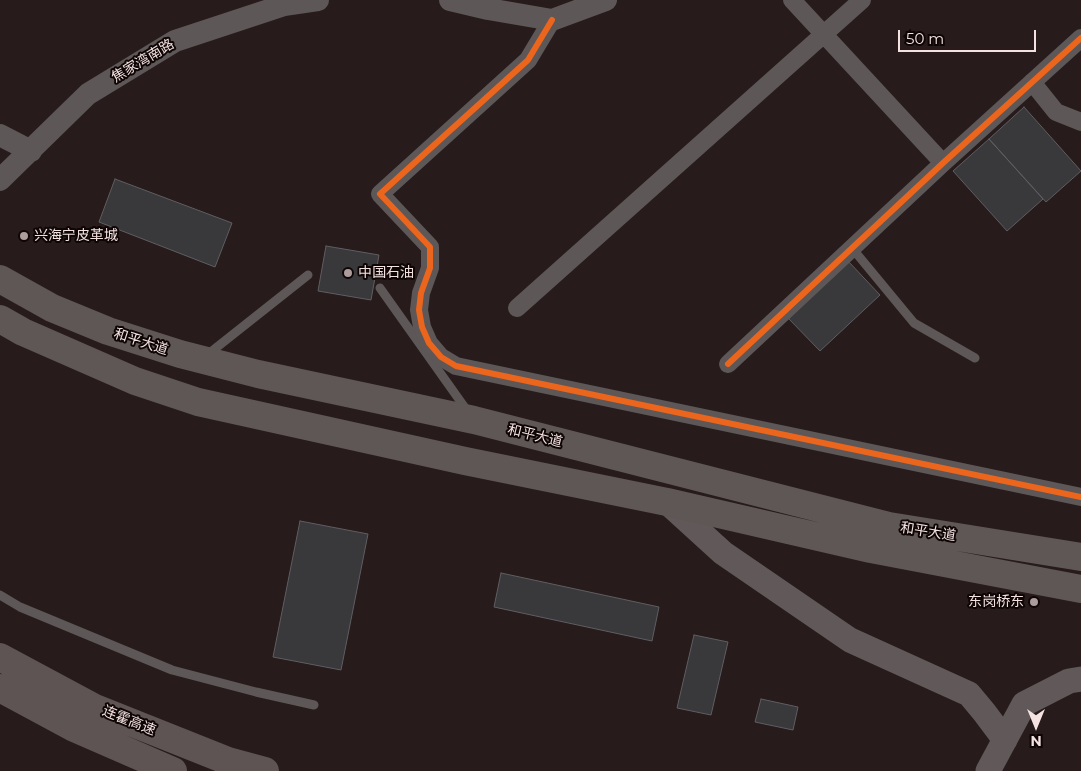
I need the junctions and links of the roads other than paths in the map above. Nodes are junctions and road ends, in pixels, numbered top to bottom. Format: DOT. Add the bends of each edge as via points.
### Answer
graph roads {
  1 [pos="318,0"];
  2 [pos="450,0"];
  3 [pos="606,0"];
  4 [pos="792,0"];
  5 [pos="862,0"];
  6 [pos="552,20"];
  7 [pos="824,34"];
  8 [pos="1081,38"];
  9 [pos="1032,82"];
  10 [pos="1081,122"];
  11 [pos="0,135"];
  12 [pos="31,150"];
  13 [pos="943,163"];
  14 [pos="0,180"];
  15 [pos="852,248"];
  16 [pos="308,274"];
  17 [pos="0,279"];
  18 [pos="380,288"];
  19 [pos="517,308"];
  20 [pos="0,318"];
  21 [pos="975,358"];
  22 [pos="202,360"];
  23 [pos="728,364"];
  24 [pos="474,420"];
  25 [pos="1081,497"];
  26 [pos="667,502"];
  27 [pos="1081,557"];
  28 [pos="1081,589"];
  29 [pos="0,595"];
  30 [pos="0,657"];
  31 [pos="1081,679"];
  32 [pos="0,688"];
  33 [pos="314,705"];
  34 [pos="1005,740"];
  35 [pos="173,771"];
  36 [pos="265,771"];
  37 [pos="988,771"];
  1 -- 12 [label="street, 焦家湾南路" via="284,5 176,41 88,94"];
  2 -- 6 [label="street"];
  3 -- 6 [label="street"];
  4 -- 7 [label="street"];
  5 -- 7 [label="street"];
  6 -- 25 [label="street" via="528,60 380,194 430,247 430,268 419,310 429,343 441,357 456,366"];
  7 -- 13 [label="street"];
  7 -- 19 [label="street"];
  8 -- 9 [label="street"];
  9 -- 10 [label="street" via="1056,112"];
  9 -- 13 [label="street"];
  11 -- 12 [label="street"];
  12 -- 14 [label="street, 焦家湾南路"];
  13 -- 15 [label="street"];
  15 -- 21 [label="lane" via="914,323"];
  15 -- 23 [label="street"];
  16 -- 22 [label="lane"];
  17 -- 22 [label="highway, 和平大道" via="52,308 108,331"];
  18 -- 24 [label="lane"];
  20 -- 26 [label="highway, 和平大道" via="23,332 135,381 198,402"];
  22 -- 24 [label="highway, 和平大道"];
  24 -- 27 [label="highway, 和平大道" via="889,526"];
  26 -- 28 [label="highway, 和平大道" via="871,549"];
  26 -- 34 [label="main road" via="723,552 850,640 969,694"];
  29 -- 33 [label="lane" via="20,607 172,670"];
  30 -- 36 [label="highway, 连霍高速" via="95,708 228,761"];
  31 -- 34 [label="main road" via="1068,681 1024,704"];
  32 -- 35 [label="highway, 连霍高速" via="74,728"];
  34 -- 37 [label="main road"];
}
